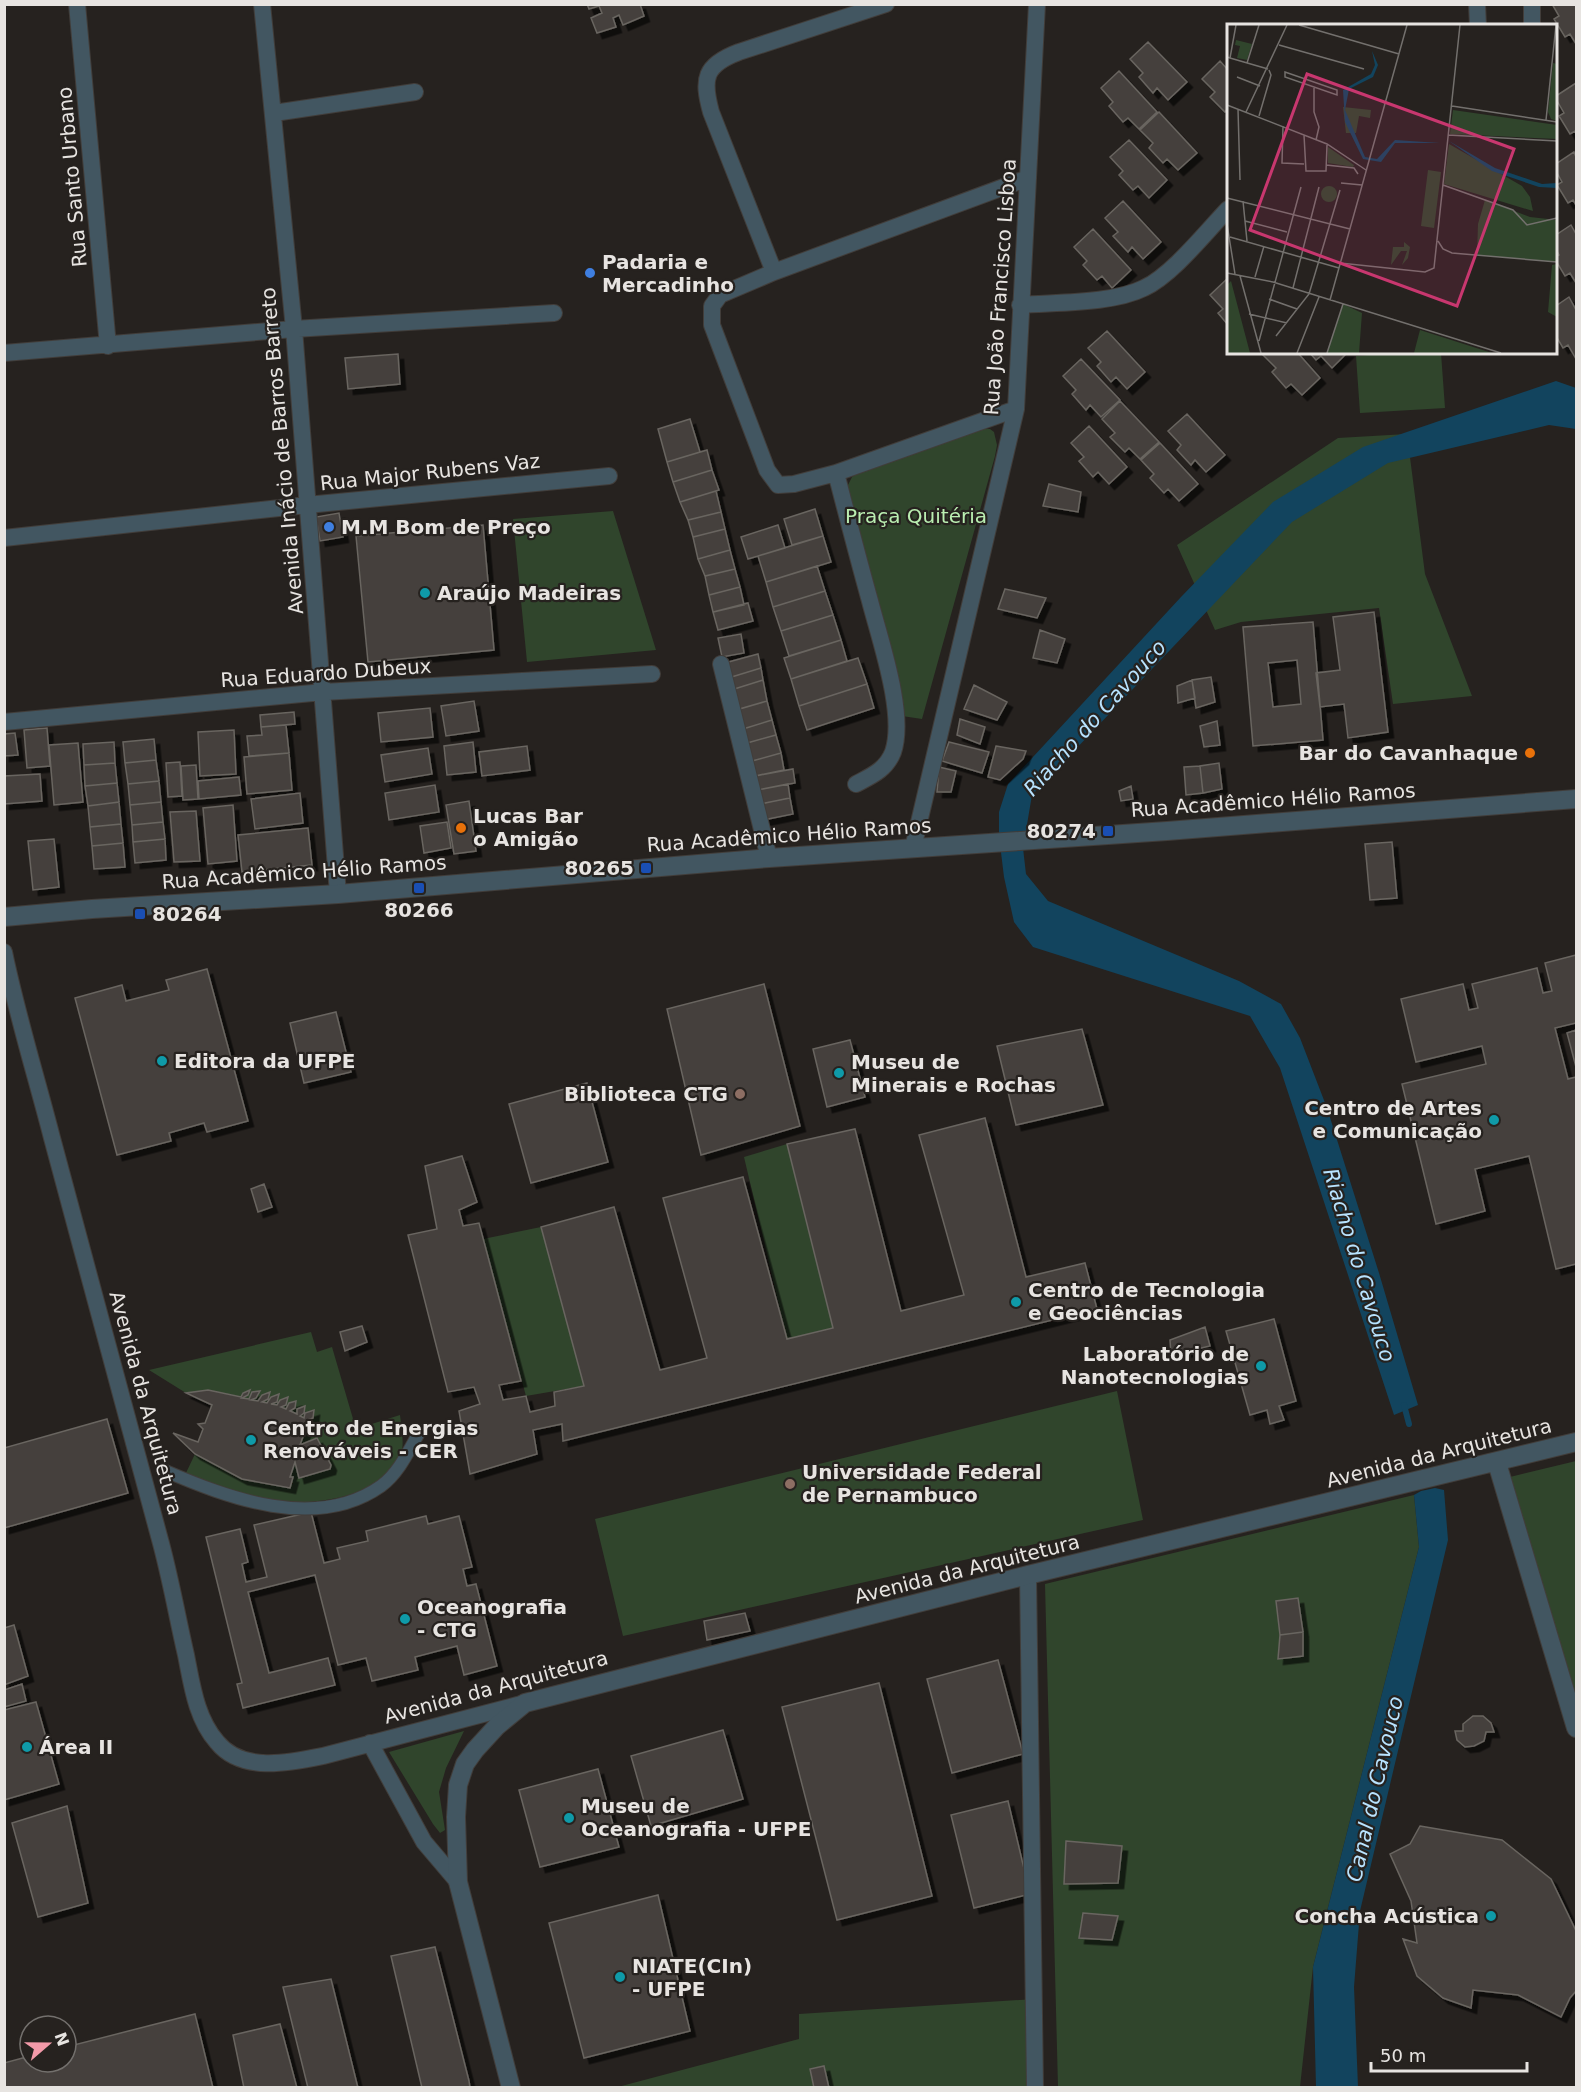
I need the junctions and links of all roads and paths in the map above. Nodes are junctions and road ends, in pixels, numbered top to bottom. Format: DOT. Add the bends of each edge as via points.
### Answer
graph roads {
  1 [pos="77,4"];
  2 [pos="262,4"];
  3 [pos="886,4"];
  4 [pos="1037,4"];
  5 [pos="1477,4"];
  6 [pos="1532,4"];
  7 [pos="1478,24"];
  8 [pos="1532,24"];
  9 [pos="415,92"];
  10 [pos="274,113"];
  11 [pos="1028,178"];
  12 [pos="1227,210"];
  13 [pos="774,272"];
  14 [pos="1020,305"];
  15 [pos="554,313"];
  16 [pos="294,329"];
  17 [pos="108,346"];
  18 [pos="4,353"];
  19 [pos="1016,410"];
  20 [pos="836,473"];
  21 [pos="609,476"];
  22 [pos="307,505"];
  23 [pos="4,538"];
  24 [pos="721,664"];
  25 [pos="652,674"];
  26 [pos="323,692"];
  27 [pos="4,722"];
  28 [pos="856,784"];
  29 [pos="1576,799"];
  30 [pos="913,848"];
  31 [pos="769,858"];
  32 [pos="338,894"];
  33 [pos="4,918"];
  34 [pos="4,952"];
  35 [pos="420,1431"];
  36 [pos="1576,1442"];
  37 [pos="1497,1463"];
  38 [pos="163,1470"];
  39 [pos="1028,1575"];
  40 [pos="525,1703"];
  41 [pos="1576,1728"];
  42 [pos="370,1743"];
  43 [pos="458,1882"];
  44 [pos="510,2088"];
  45 [pos="1035,2088"];
  1 -- 17 [label="street, Rua Santo Urbano"];
  2 -- 10 [label="street, Avenida Inácio de Barros Barreto"];
  3 -- 13 [label="street" via="723,58 710,71 705,86 711,112"];
  4 -- 11 [label="street, Rua João Francisco Lisboa"];
  5 -- 7 [label="street"];
  6 -- 8 [label="street"];
  9 -- 10 [label="street"];
  10 -- 16 [label="street, Avenida Inácio de Barros Barreto"];
  11 -- 13 [label="street"];
  11 -- 14 [label="street, Rua João Francisco Lisboa"];
  12 -- 14 [label="street" via="1165,274 1143,289 1113,298"];
  13 -- 20 [label="street" via="720,295 712,306 712,325 767,470 778,485"];
  14 -- 19 [label="street, Rua João Francisco Lisboa"];
  15 -- 16 [label="street"];
  16 -- 17 [label="street"];
  16 -- 22 [label="street, Avenida Inácio de Barros Barreto"];
  17 -- 18 [label="street"];
  19 -- 20 [label="street"];
  19 -- 30 [label="street, Rua João Francisco Lisboa"];
  20 -- 28 [label="street" via="891,682 897,726 886,764 878,773"];
  21 -- 22 [label="street, Rua Major Rubens Vaz"];
  22 -- 23 [label="street, Rua Major Rubens Vaz"];
  22 -- 26 [label="street, Avenida Inácio de Barros Barreto"];
  24 -- 31 [label="street"];
  25 -- 26 [label="street, Rua Eduardo Dubeux"];
  26 -- 27 [label="street, Rua Eduardo Dubeux"];
  26 -- 32 [label="street, Avenida Inácio de Barros Barreto"];
  29 -- 30 [label="street, Rua Acadêmico Hélio Ramos"];
  30 -- 31 [label="street, Rua Acadêmico Hélio Ramos"];
  31 -- 32 [label="street, Rua Acadêmico Hélio Ramos"];
  32 -- 33 [label="street, Rua Acadêmico Hélio Ramos"];
  34 -- 42 [label="street, Avenida da Arquitetura" via="159,1536 203,1720 218,1744 231,1754 264,1764 293,1762"];
  35 -- 38 [label="street" via="403,1462 382,1486 344,1503 321,1507 273,1507 202,1487"];
  36 -- 37 [label="street, Avenida da Arquitetura"];
  37 -- 39 [label="street, Avenida da Arquitetura"];
  37 -- 41 [label="street"];
  39 -- 40 [label="street, Avenida da Arquitetura"];
  39 -- 45 [label="street"];
  40 -- 42 [label="street, Avenida da Arquitetura"];
  40 -- 43 [label="street" via="497,1726 465,1764 458,1785 456,1817"];
  42 -- 43 [label="street, Avenida da Arquitetura" via="424,1842"];
  43 -- 44 [label="street"];
}
